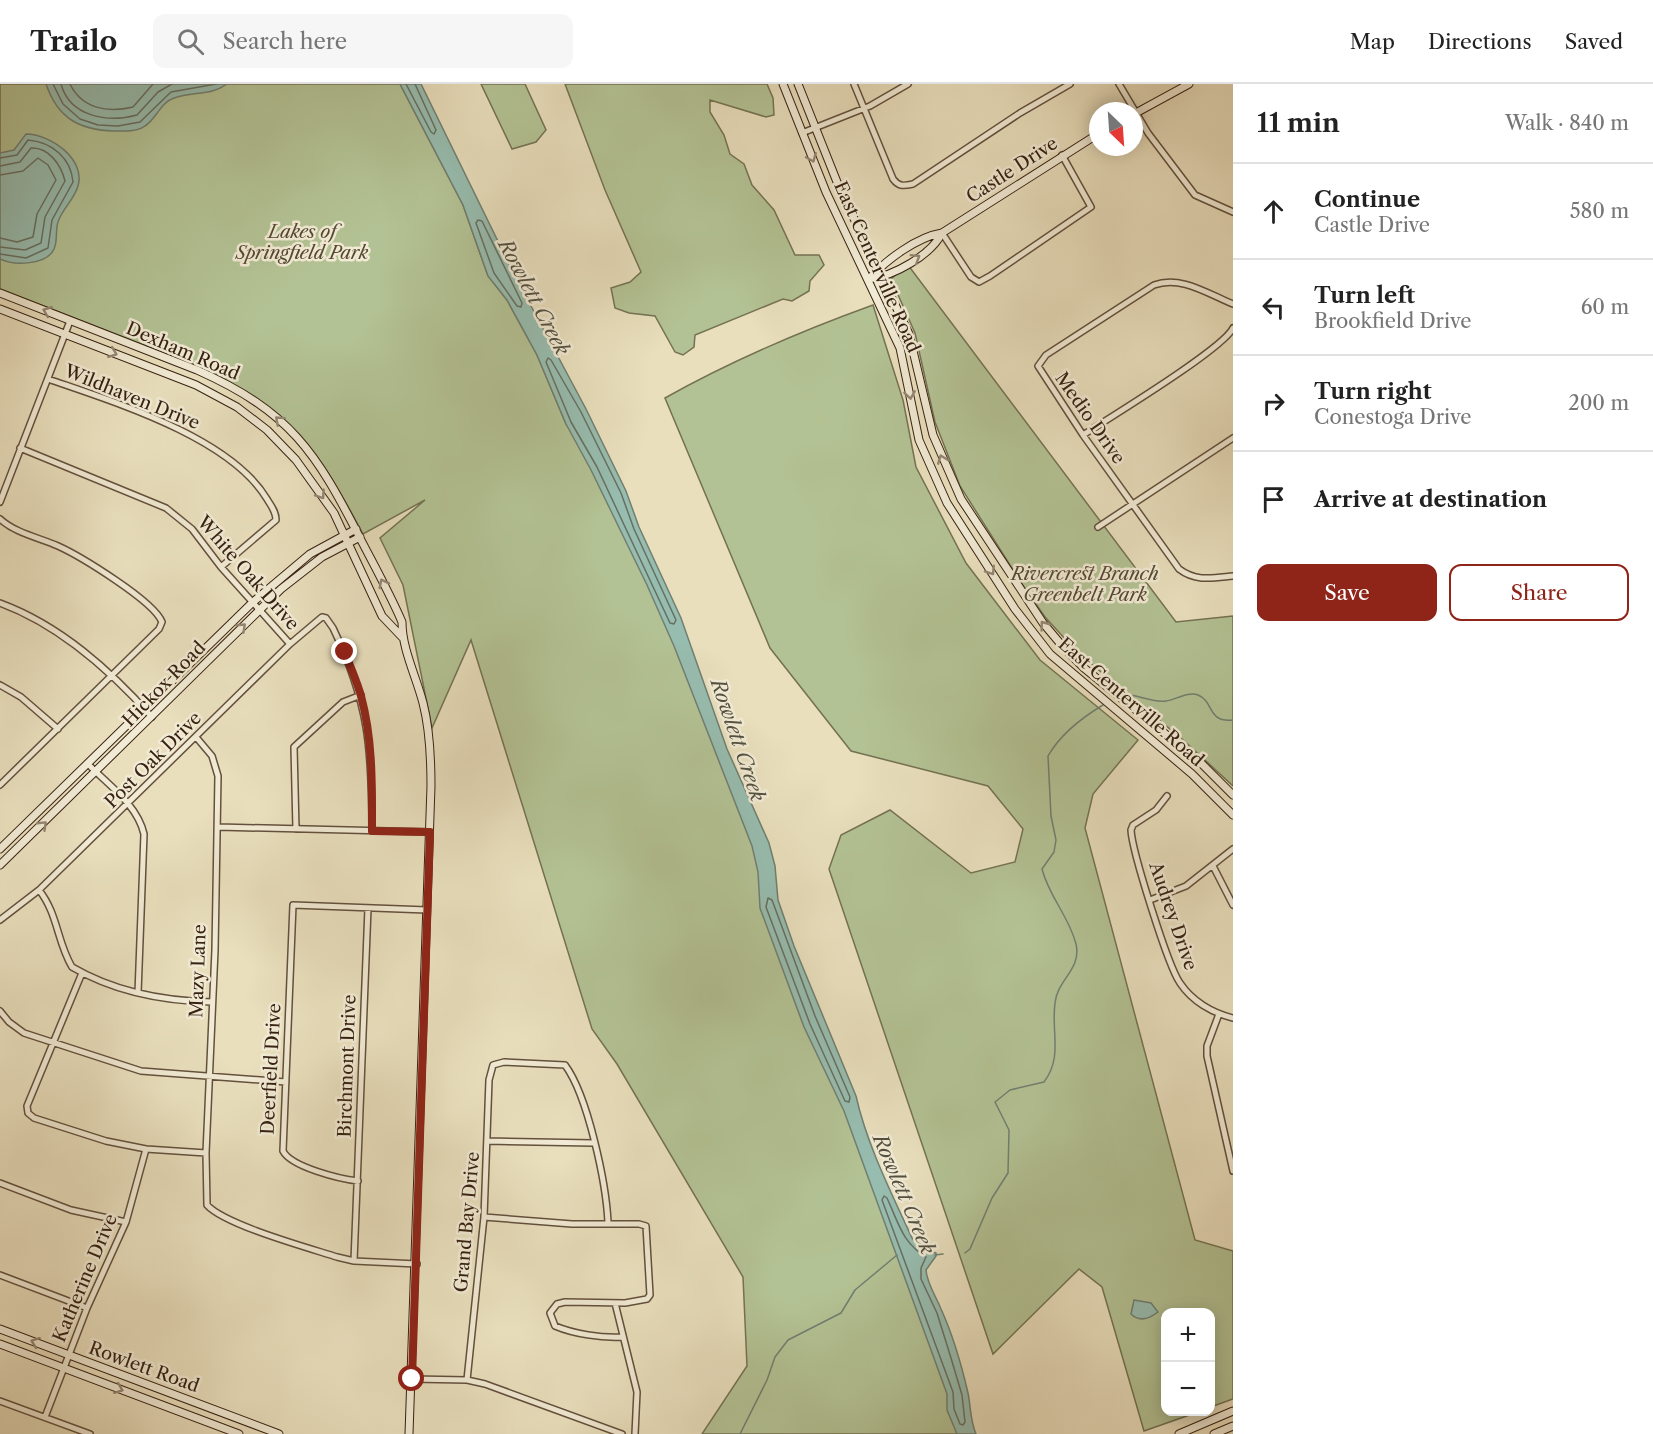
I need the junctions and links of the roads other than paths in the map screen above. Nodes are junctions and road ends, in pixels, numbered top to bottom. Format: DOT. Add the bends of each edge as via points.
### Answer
graph roads {
  1 [pos="783,84"];
  2 [pos="798,84"];
  3 [pos="854,84"];
  4 [pos="908,84"];
  5 [pos="1070,84"];
  6 [pos="1119,84"];
  7 [pos="1189,84"];
  8 [pos="1129,102"];
  9 [pos="863,109"];
  10 [pos="1143,110"];
  11 [pos="1143,125"];
  12 [pos="815,128"];
  13 [pos="802,133"];
  14 [pos="1089,139"];
  15 [pos="1062,155"];
  16 [pos="1233,212"];
  17 [pos="942,233"];
  18 [pos="879,268"];
  19 [pos="884,277"];
  20 [pos="869,279"];
  21 [pos="0,293"];
  22 [pos="1233,304"];
  23 [pos="0,309"];
  24 [pos="70,321"];
  25 [pos="1233,328"];
  26 [pos="65,335"];
  27 [pos="48,378"];
  28 [pos="1083,435"];
  29 [pos="1233,438"];
  30 [pos="20,448"];
  31 [pos="0,502"];
  32 [pos="1133,504"];
  33 [pos="3,521"];
  34 [pos="1098,527"];
  35 [pos="356,529"];
  36 [pos="345,535"];
  37 [pos="360,537"];
  38 [pos="349,543"];
  39 [pos="221,567"];
  40 [pos="1233,576"];
  41 [pos="253,602"];
  42 [pos="0,603"];
  43 [pos="260,610"];
  44 [pos="402,637"];
  45 [pos="291,644"];
  46 [pos="111,677"];
  47 [pos="0,685"];
  48 [pos="361,695"];
  49 [pos="144,708"];
  50 [pos="152,717"];
  51 [pos="58,729"];
  52 [pos="196,737"];
  53 [pos="88,764"];
  54 [pos="97,773"];
  55 [pos="1,783"];
  56 [pos="1233,795"];
  57 [pos="1167,796"];
  58 [pos="129,805"];
  59 [pos="1233,815"];
  60 [pos="218,827"];
  61 [pos="296,829"];
  62 [pos="372,831"];
  63 [pos="430,832"];
  64 [pos="0,849"];
  65 [pos="1233,849"];
  66 [pos="0,865"];
  67 [pos="1213,866"];
  68 [pos="39,890"];
  69 [pos="1150,900"];
  70 [pos="1233,905"];
  71 [pos="368,908"];
  72 [pos="427,910"];
  73 [pos="0,920"];
  74 [pos="82,973"];
  75 [pos="138,993"];
  76 [pos="212,1002"];
  77 [pos="0,1011"];
  78 [pos="1218,1014"];
  79 [pos="1233,1018"];
  80 [pos="52,1043"];
  81 [pos="209,1078"];
  82 [pos="286,1082"];
  83 [pos="488,1141"];
  84 [pos="593,1143"];
  85 [pos="146,1149"];
  86 [pos="206,1153"];
  87 [pos="1233,1171"];
  88 [pos="358,1181"];
  89 [pos="0,1184"];
  90 [pos="484,1217"];
  91 [pos="126,1222"];
  92 [pos="608,1222"];
  93 [pos="354,1261"];
  94 [pos="417,1264"];
  95 [pos="0,1275"];
  96 [pos="615,1303"];
  97 [pos="87,1308"];
  98 [pos="0,1329"];
  99 [pos="622,1337"];
  100 [pos="0,1344"];
  101 [pos="69,1356"];
  102 [pos="64,1368"];
  103 [pos="412,1379"];
  104 [pos="467,1380"];
  105 [pos="0,1401"];
  106 [pos="199,1403"];
  107 [pos="1233,1411"];
  108 [pos="45,1417"];
  109 [pos="193,1417"];
  110 [pos="1233,1426"];
  111 [pos="90,1434"];
  112 [pos="239,1434"];
  113 [pos="279,1434"];
  114 [pos="409,1434"];
  115 [pos="622,1434"];
  116 [pos="635,1434"];
  117 [pos="1179,1434"];
  118 [pos="1214,1434"];
  1 -- 13 [label="street, East Centerville Road"];
  2 -- 12 [label="street, East Centerville Road"];
  3 -- 9 [label="street"];
  4 -- 9 [label="street"];
  5 -- 9 [label="street" via="913,184 904,186 893,179"];
  6 -- 8 [label="street"];
  7 -- 10 [label="street"];
  9 -- 12 [label="street"];
  11 -- 16 [label="street" via="1195,195"];
  12 -- 13 [label="street"];
  12 -- 18 [label="street, East Centerville Road"];
  13 -- 20 [label="street, East Centerville Road, one-way"];
  14 -- 15 [label="street, Castle Drive"];
  15 -- 17 [label="street, Castle Drive"];
  15 -- 17 [label="street" via="1091,207 990,276 979,282 971,277"];
  17 -- 18 [label="street, Castle Drive" via="929,235"];
  19 -- 17 [label="street, Castle Drive, one-way" via="936,245"];
  18 -- 19 [label="street, East Centerville Road"];
  18 -- 20 [label="street, Castle Drive"];
  19 -- 20 [label="street, Castle Drive"];
  56 -- 19 [label="street, East Centerville Road, one-way" via="1208,768 1084,668 1043,623 951,481 928,421 914,349"];
  20 -- 59 [label="street, East Centerville Road, one-way" via="900,348 920,440 937,484 1015,609 1050,654 1201,782"];
  24 -- 21 [label="street, Dexham Road, one-way"];
  22 -- 28 [label="street, Medio Drive" via="1182,282 1165,281 1046,355 1039,362 1040,373"];
  23 -- 26 [label="street, Dexham Road"];
  24 -- 26 [label="street"];
  35 -- 24 [label="street, Dexham Road, one-way" via="312,453 264,406 197,370"];
  25 -- 28 [label="street" via="1207,352"];
  26 -- 27 [label="street"];
  26 -- 36 [label="street, Dexham Road, one-way" via="196,385 237,407 296,460"];
  27 -- 30 [label="street"];
  27 -- 39 [label="street, Wildhaven Drive" via="204,443 235,464 260,488 276,520"];
  28 -- 32 [label="street, Medio Drive"];
  29 -- 32 [label="street"];
  30 -- 31 [label="street"];
  30 -- 39 [label="street, White Oak Drive" via="166,508 192,529"];
  32 -- 34 [label="street"];
  32 -- 40 [label="street, Medio Drive" via="1179,569 1195,578"];
  33 -- 46 [label="street" via="103,572 158,616 162,622 159,629"];
  35 -- 36 [label="street, Hickox Road"];
  35 -- 37 [label="street, Dexham Road"];
  36 -- 38 [label="street, Dexham Road"];
  36 -- 41 [label="street, Hickox Road" via="310,554"];
  37 -- 38 [label="street, Hickox Road"];
  44 -- 37 [label="street, Dexham Road, one-way" via="402,622"];
  38 -- 43 [label="street, Hickox Road" via="299,573"];
  38 -- 44 [label="street, Dexham Road" via="382,616"];
  39 -- 41 [label="street, White Oak Drive"];
  41 -- 43 [label="street, White Oak Drive"];
  41 -- 49 [label="street, Hickox Road"];
  42 -- 46 [label="street" via="42,622 74,643"];
  43 -- 45 [label="street, White Oak Drive"];
  50 -- 43 [label="street, Hickox Road, one-way"];
  44 -- 63 [label="street, Dexham Road" via="424,707 431,756"];
  45 -- 48 [label="street, Post Oak Drive" via="322,617 327,618"];
  45 -- 52 [label="street, Post Oak Drive"];
  46 -- 49 [label="street"];
  46 -- 51 [label="street"];
  47 -- 51 [label="street" via="21,697"];
  48 -- 61 [label="street" via="343,702 294,747"];
  48 -- 62 [label="street" via="370,749"];
  49 -- 50 [label="street"];
  49 -- 53 [label="street, Hickox Road"];
  50 -- 54 [label="street, Hickox Road"];
  51 -- 55 [label="street"];
  52 -- 58 [label="street, Post Oak Drive"];
  52 -- 60 [label="street, Mazy Lane" via="216,766"];
  53 -- 54 [label="street"];
  53 -- 64 [label="street, Hickox Road"];
  54 -- 58 [label="street"];
  66 -- 54 [label="street, Hickox Road, one-way"];
  57 -- 69 [label="street, Audrey Drive" via="1131,830"];
  58 -- 68 [label="street, Post Oak Drive"];
  58 -- 75 [label="street" via="142,825 144,843"];
  60 -- 61 [label="street"];
  60 -- 76 [label="street, Mazy Lane"];
  61 -- 62 [label="street"];
  62 -- 63 [label="street"];
  63 -- 72 [label="street"];
  65 -- 67 [label="street"];
  67 -- 69 [label="street" via="1186,886"];
  67 -- 70 [label="street"];
  68 -- 73 [label="street, Post Oak Drive"];
  68 -- 74 [label="street" via="54,913 67,959"];
  69 -- 78 [label="street, Audrey Drive" via="1179,982 1192,998"];
  71 -- 72 [label="street"];
  71 -- 82 [label="street, Deerfield Drive" via="293,905"];
  71 -- 88 [label="street, Birchmont Drive"];
  72 -- 94 [label="street"];
  74 -- 75 [label="street"];
  74 -- 80 [label="street"];
  75 -- 76 [label="street" via="187,1002"];
  76 -- 81 [label="street, Mazy Lane"];
  77 -- 80 [label="street" via="24,1033"];
  78 -- 79 [label="street, Audrey Drive"];
  78 -- 87 [label="street" via="1207,1056"];
  80 -- 81 [label="street" via="141,1071"];
  80 -- 85 [label="street" via="27,1106 28,1113 106,1141"];
  81 -- 82 [label="street"];
  81 -- 86 [label="street, Mazy Lane"];
  82 -- 88 [label="street, Deerfield Drive" via="282,1139 285,1156 328,1174"];
  83 -- 84 [label="street"];
  83 -- 84 [label="street, Grand Bay Drive" via="489,1080 493,1065 504,1062 565,1065 579,1093"];
  83 -- 90 [label="street, Grand Bay Drive"];
  84 -- 92 [label="street"];
  85 -- 86 [label="street"];
  85 -- 91 [label="street, Katherine Drive"];
  86 -- 93 [label="street, Mazy Lane" via="206,1198 213,1211 296,1244"];
  88 -- 93 [label="street, Birchmont Drive"];
  89 -- 91 [label="street" via="82,1213"];
  90 -- 92 [label="street" via="572,1224"];
  90 -- 104 [label="street, Grand Bay Drive"];
  91 -- 97 [label="street, Katherine Drive"];
  92 -- 96 [label="street" via="646,1226 650,1295 647,1299"];
  93 -- 94 [label="street"];
  94 -- 103 [label="street"];
  95 -- 97 [label="street"];
  96 -- 99 [label="street"];
  96 -- 99 [label="street" via="565,1302 556,1304 550,1313 552,1322 561,1329"];
  97 -- 101 [label="street, Katherine Drive"];
  101 -- 98 [label="street, Rowlett Road, one-way"];
  99 -- 116 [label="street" via="637,1392"];
  100 -- 102 [label="street, Rowlett Road"];
  101 -- 102 [label="street, Katherine Drive"];
  101 -- 106 [label="street, Rowlett Road"];
  102 -- 108 [label="street, Katherine Drive"];
  102 -- 109 [label="street, Rowlett Road, one-way"];
  103 -- 104 [label="street"];
  103 -- 114 [label="street"];
  104 -- 115 [label="street" via="502,1388"];
  105 -- 108 [label="street"];
  106 -- 109 [label="street"];
  106 -- 113 [label="street, Rowlett Road"];
  107 -- 117 [label="street"];
  108 -- 111 [label="street"];
  109 -- 112 [label="street, Rowlett Road"];
  110 -- 118 [label="street"];
}
